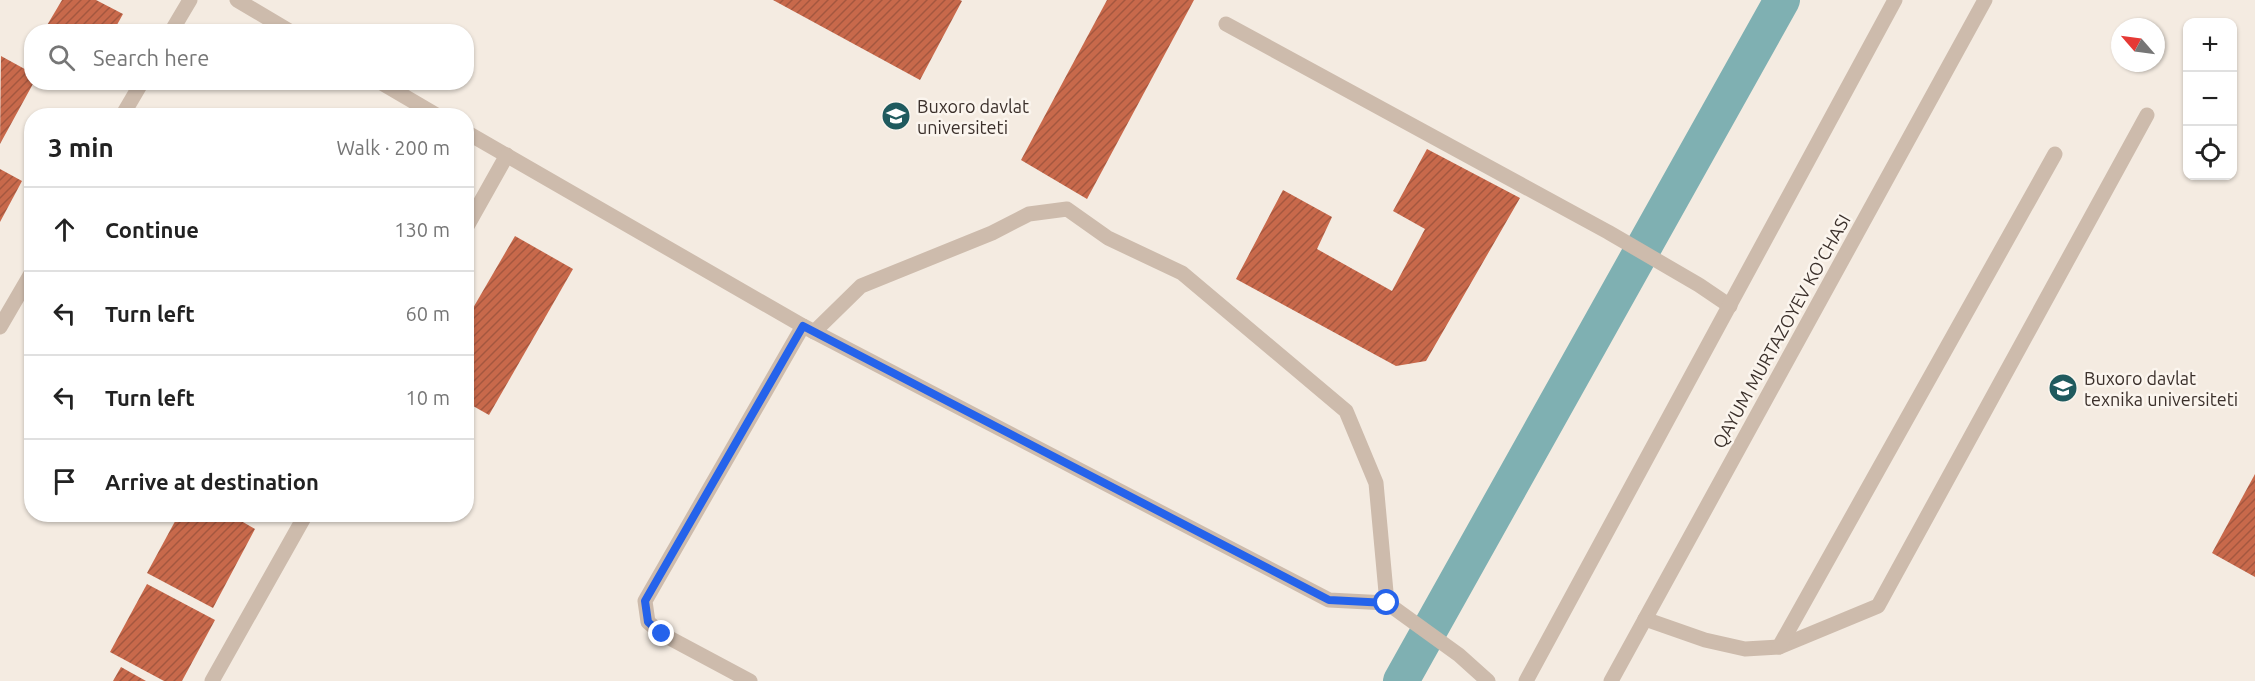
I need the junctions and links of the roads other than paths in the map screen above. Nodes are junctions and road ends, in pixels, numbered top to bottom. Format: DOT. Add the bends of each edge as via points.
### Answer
graph roads {
  1 [pos="190,0"];
  2 [pos="237,0"];
  3 [pos="1895,0"];
  4 [pos="1985,0"];
  5 [pos="176,24"];
  6 [pos="278,24"];
  7 [pos="1226,24"];
  8 [pos="138,90"];
  9 [pos="394,90"];
  10 [pos="127,108"];
  11 [pos="424,108"];
  12 [pos="2147,115"];
  13 [pos="474,136"];
  14 [pos="2055,154"];
  15 [pos="507,155"];
  16 [pos="474,214"];
  17 [pos="24,286"];
  18 [pos="1730,306"];
  19 [pos="0,327"];
  20 [pos="808,329"];
  21 [pos="301,522"];
  22 [pos="1387,603"];
  23 [pos="1645,619"];
  24 [pos="1779,647"];
  25 [pos="212,681"];
  26 [pos="750,681"];
  27 [pos="1488,681"];
  28 [pos="1526,681"];
  29 [pos="1611,681"];
  1 -- 5 [label="street"];
  2 -- 6 [label="street"];
  3 -- 18 [label="street"];
  4 -- 23 [label="street, QAYUM MURTAZOYEV KO'CHASI"];
  7 -- 18 [label="street" via="1608,232"];
  8 -- 10 [label="street"];
  9 -- 11 [label="street"];
  12 -- 24 [label="street" via="1878,606"];
  13 -- 15 [label="street"];
  14 -- 24 [label="street"];
  15 -- 16 [label="street"];
  15 -- 20 [label="street"];
  17 -- 19 [label="street"];
  18 -- 28 [label="street"];
  20 -- 22 [label="street" via="1329,600"];
  20 -- 22 [label="street" via="861,286 1029,214 1067,209 1108,238 1182,273 1346,411 1376,483"];
  20 -- 26 [label="street" via="645,601 648,622 662,634"];
  21 -- 25 [label="street"];
  22 -- 27 [label="street"];
  23 -- 24 [label="street" via="1745,649"];
  23 -- 29 [label="street, QAYUM MURTAZOYEV KO'CHASI"];
}
